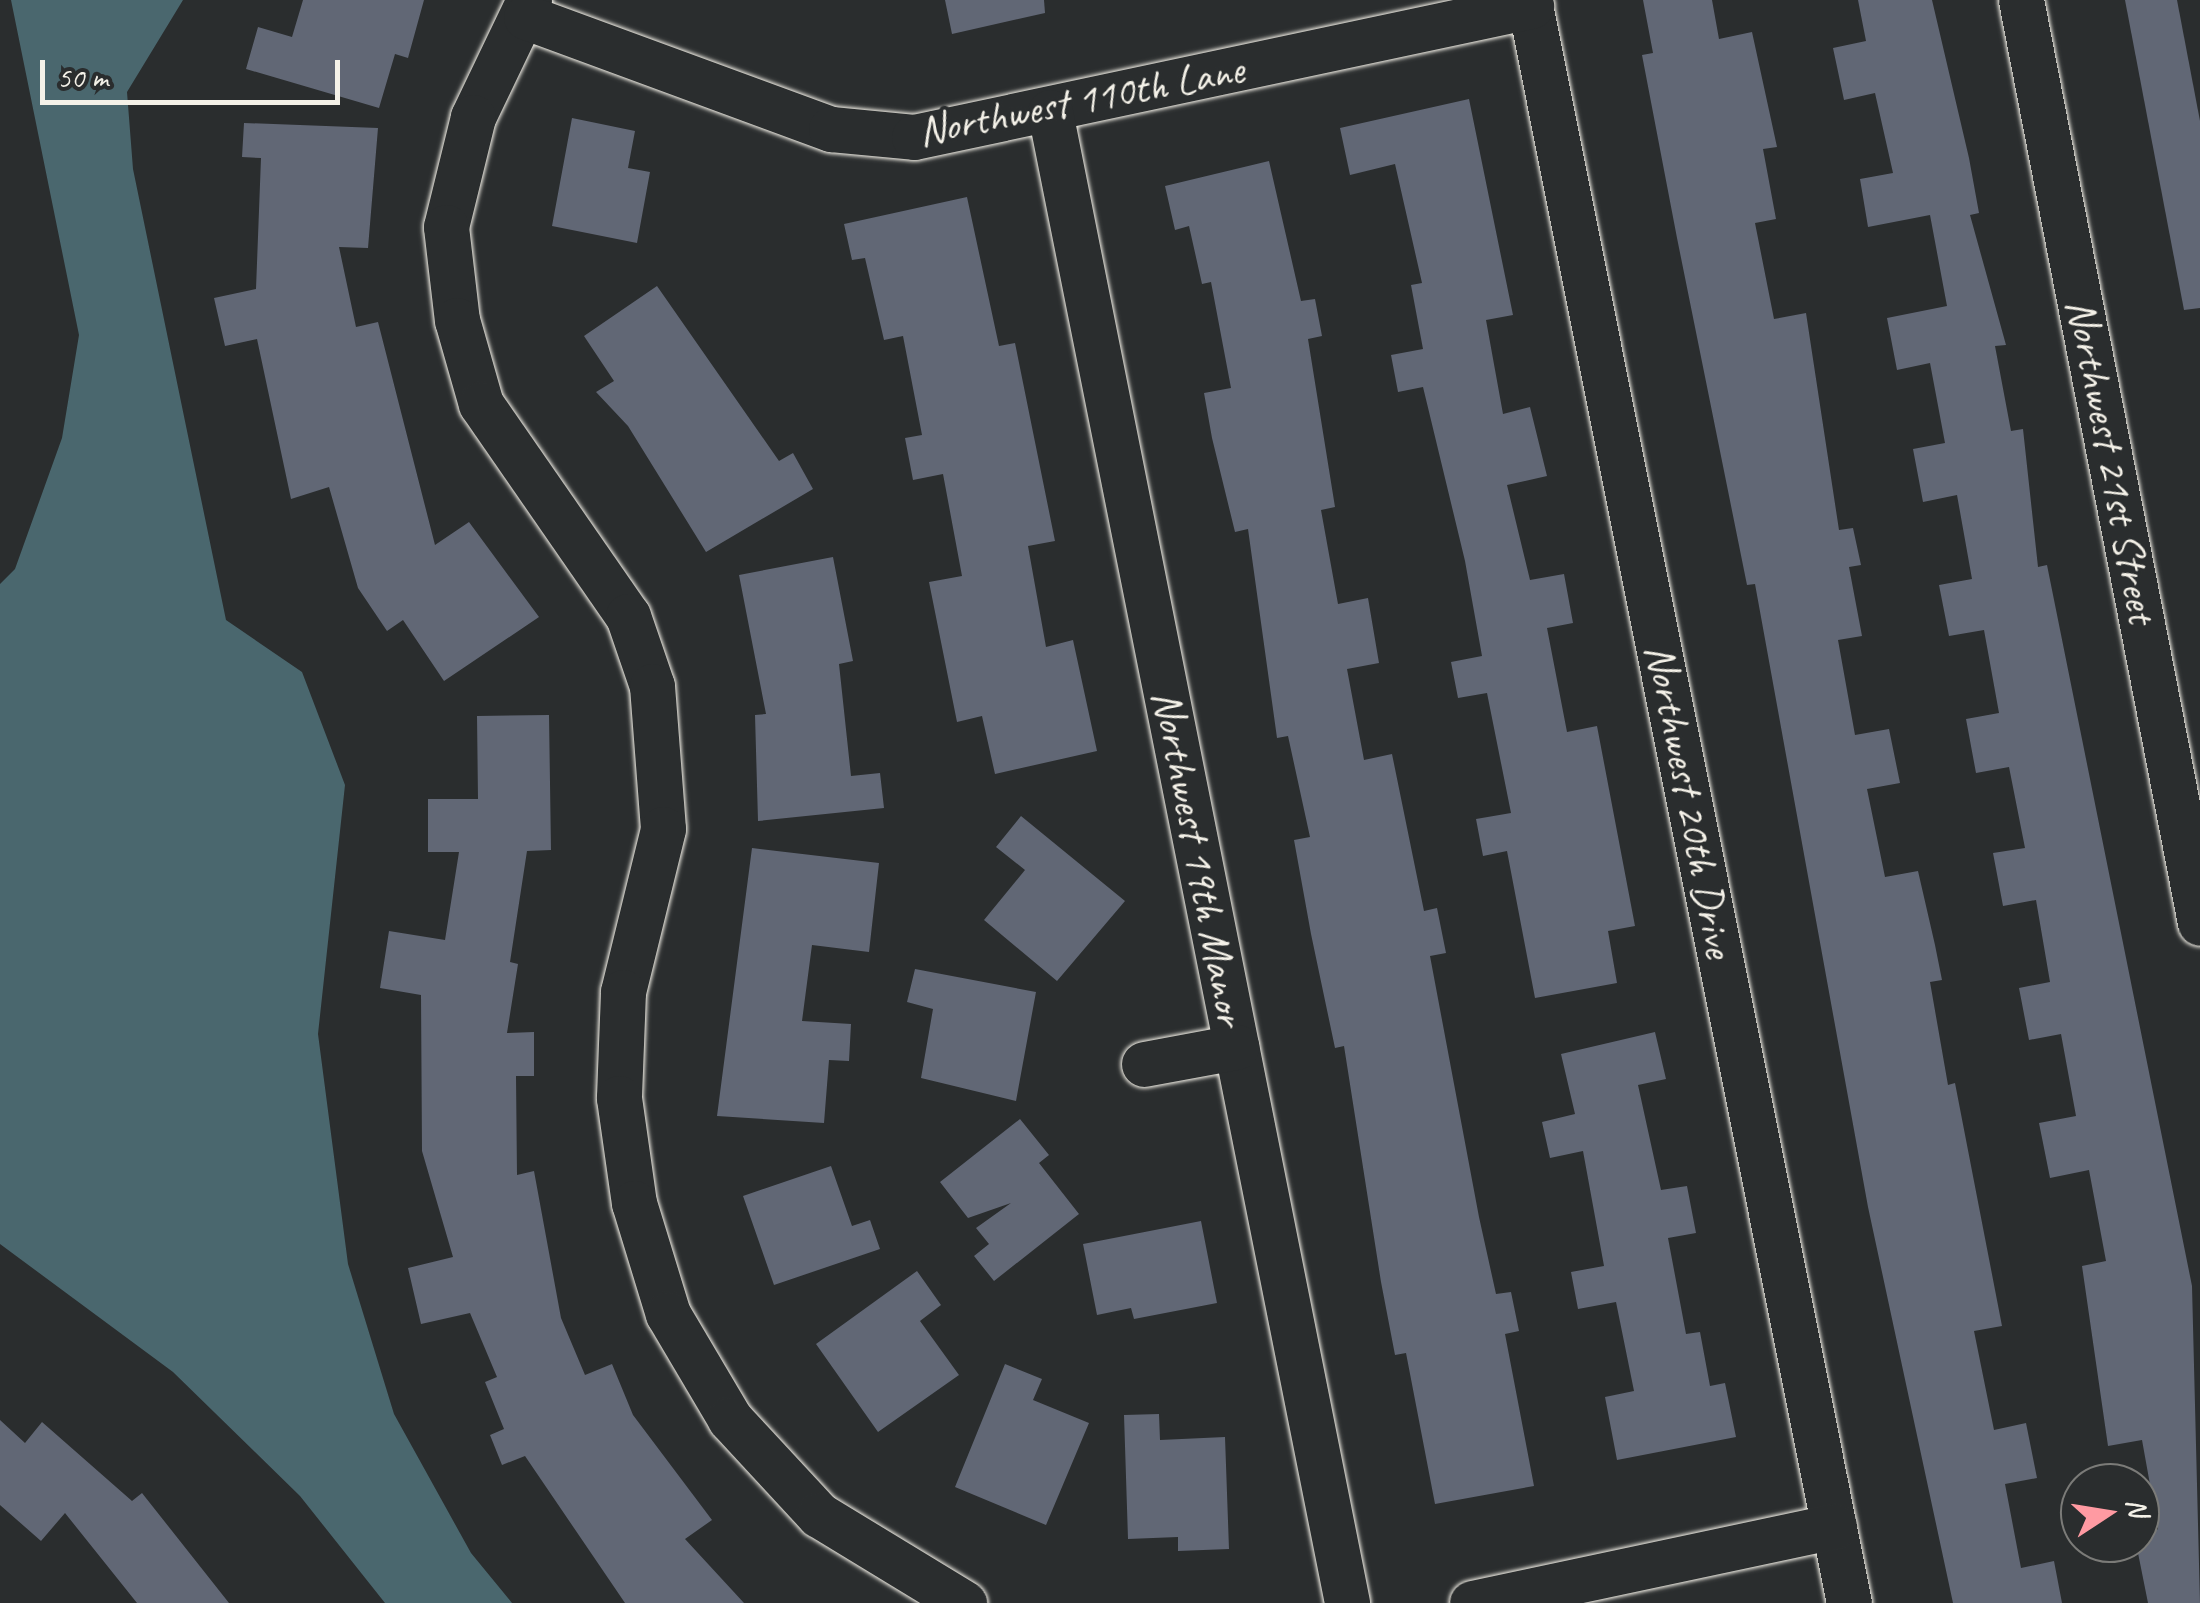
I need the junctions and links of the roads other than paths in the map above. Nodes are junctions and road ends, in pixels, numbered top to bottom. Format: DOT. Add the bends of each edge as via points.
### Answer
graph roads {
  1 [pos="2021,0"];
  2 [pos="1530,3"];
  3 [pos="528,8"];
  4 [pos="1050,112"];
  5 [pos="2200,923"];
  6 [pos="1236,1047"];
  7 [pos="1144,1064"];
  8 [pos="1834,1526"];
  9 [pos="964,1603"];
  10 [pos="1347,1603"];
  11 [pos="1472,1603"];
  12 [pos="1849,1603"];
  1 -- 5 [label="street, Northwest 21st Street"];
  2 -- 4 [label="street, Northwest 110th Lane"];
  2 -- 8 [label="street, Northwest 20th Drive"];
  3 -- 4 [label="street, Northwest 110th Lane" via="831,129 914,138"];
  3 -- 9 [label="street" via="472,117 446,227 457,320 481,404 628,616 652,686 662,828 622,992 618,1098 634,1203 668,1314 730,1419 819,1515 903,1573"];
  4 -- 6 [label="street, Northwest 19th Manor"];
  6 -- 7 [label="street"];
  6 -- 10 [label="street, Northwest 19th Manor"];
  8 -- 11 [label="street"];
  8 -- 12 [label="street, Northwest 20th Drive"];
}
